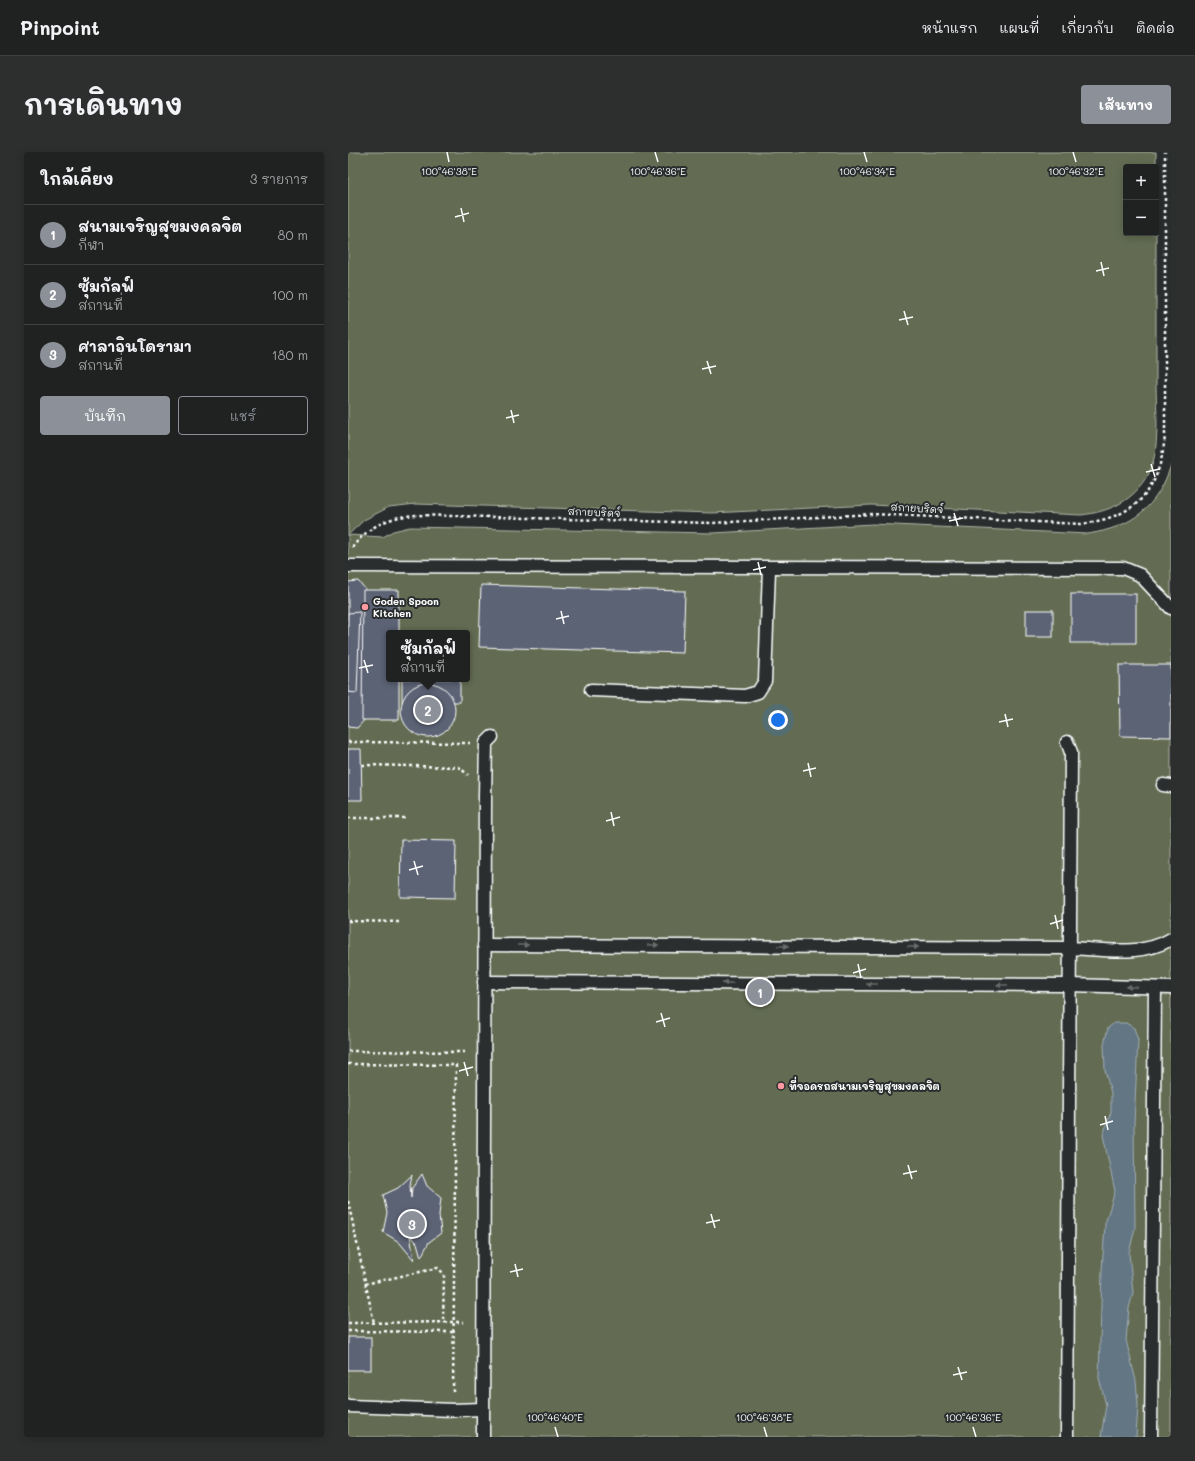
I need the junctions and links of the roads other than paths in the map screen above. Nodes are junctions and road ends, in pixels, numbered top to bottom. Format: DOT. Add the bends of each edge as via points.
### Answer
graph roads {
  1 [pos="348,566"];
  2 [pos="769,568"];
  3 [pos="1171,608"];
  4 [pos="591,690"];
  5 [pos="489,740"];
  6 [pos="1067,742"];
  7 [pos="1171,939"];
  8 [pos="484,944"];
  9 [pos="1069,948"];
  10 [pos="484,982"];
  11 [pos="1070,985"];
  12 [pos="1155,988"];
  13 [pos="1171,988"];
  14 [pos="348,1406"];
  15 [pos="483,1409"];
  16 [pos="483,1437"];
  17 [pos="1067,1437"];
  18 [pos="1151,1437"];
  1 -- 2 [label="lane"];
  2 -- 3 [label="lane" via="1124,568 1140,576"];
  2 -- 4 [label="lane" via="765,681 758,692 745,696"];
  5 -- 8 [label="lane"];
  6 -- 9 [label="lane" via="1071,752"];
  7 -- 9 [label="lane" via="1159,947 1125,951"];
  8 -- 9 [label="lane, one-way"];
  8 -- 10 [label="lane"];
  9 -- 11 [label="lane"];
  11 -- 10 [label="lane, one-way"];
  10 -- 15 [label="lane"];
  12 -- 11 [label="lane, one-way"];
  11 -- 17 [label="lane"];
  12 -- 13 [label="lane"];
  12 -- 18 [label="lane"];
  14 -- 15 [label="lane"];
  15 -- 16 [label="lane"];
}
